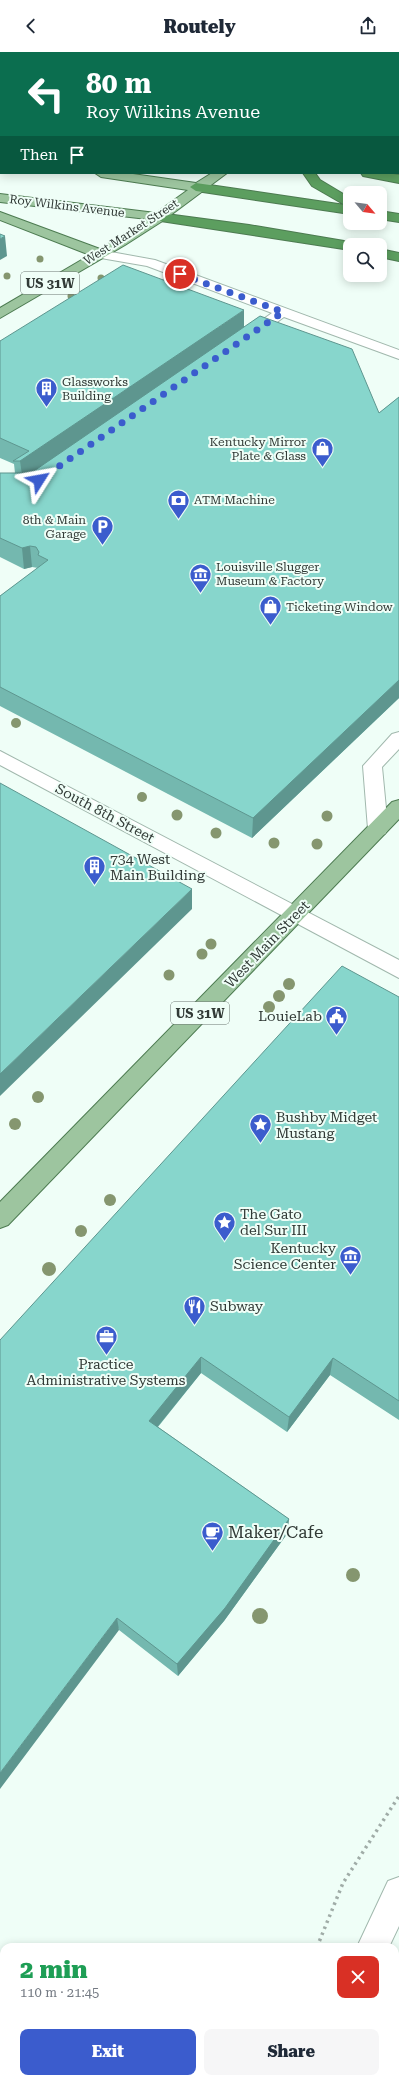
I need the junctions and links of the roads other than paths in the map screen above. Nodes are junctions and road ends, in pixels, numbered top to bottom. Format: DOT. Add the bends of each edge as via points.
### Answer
graph roads {
  1 [pos="109,174"];
  2 [pos="219,174"];
  3 [pos="310,174"];
  4 [pos="372,174"];
  5 [pos="399,179"];
  6 [pos="196,187"];
  7 [pos="0,198"];
  8 [pos="343,199"];
  9 [pos="343,209"];
  10 [pos="387,215"];
  11 [pos="0,216"];
  12 [pos="159,217"];
  13 [pos="399,218"];
  14 [pos="343,245"];
  15 [pos="100,254"];
  16 [pos="387,254"];
  17 [pos="399,257"];
  18 [pos="283,312"];
  19 [pos="0,314"];
  20 [pos="235,345"];
  21 [pos="399,355"];
  22 [pos="399,738"];
  23 [pos="0,756"];
  24 [pos="399,807"];
  25 [pos="378,829"];
  26 [pos="294,915"];
  27 [pos="399,970"];
  28 [pos="0,1218"];
  29 [pos="399,1892"];
  30 [pos="375,1943"];
  1 -- 6 [label="main road"];
  2 -- 6 [label="main road, West Market Street / US 31W"];
  3 -- 8 [label="highway" via="316,183"];
  4 -- 5 [label="highway"];
  6 -- 9 [label="highway"];
  6 -- 12 [label="main road, West Market Street / US 31W"];
  7 -- 12 [label="main road, Roy Wilkins Avenue"];
  10 -- 13 [label="highway"];
  11 -- 15 [label="main road"];
  12 -- 14 [label="highway"];
  12 -- 15 [label="main road, West Market Street / US 31W"];
  15 -- 18 [label="street" via="150,263"];
  15 -- 19 [label="main road, West Market Street / US 31W"];
  16 -- 17 [label="highway"];
  18 -- 20 [label="street"];
  18 -- 21 [label="street"];
  22 -- 25 [label="street" via="372,766"];
  23 -- 26 [label="street, South 8th Street"];
  24 -- 25 [label="main road, West Main Street / US 31W"];
  25 -- 26 [label="main road, West Main Street / US 31W"];
  26 -- 27 [label="street, South 8th Street"];
  26 -- 28 [label="main road, West Main Street / US 31W"];
  29 -- 30 [label="street"];
}
